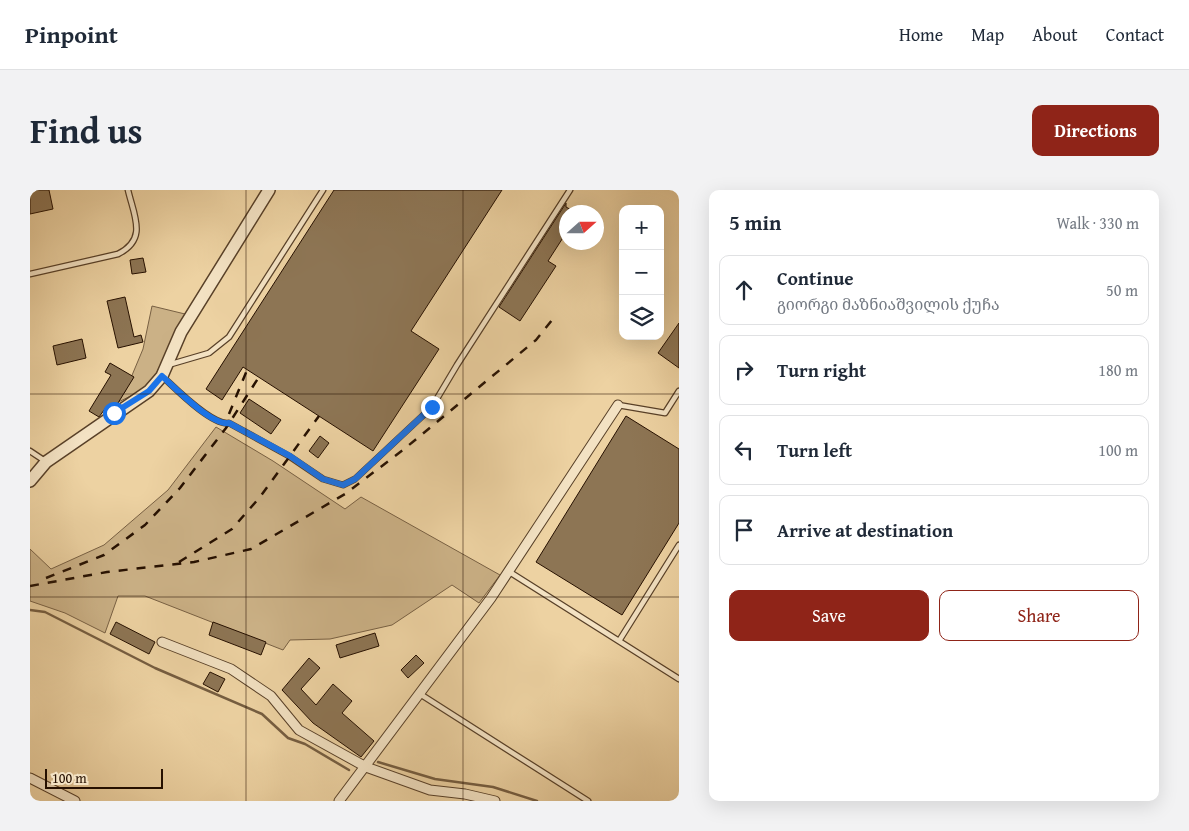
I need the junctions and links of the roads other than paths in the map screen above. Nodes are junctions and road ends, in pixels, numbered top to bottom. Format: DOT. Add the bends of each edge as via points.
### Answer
graph roads {
  1 [pos="128,190"];
  2 [pos="269,190"];
  3 [pos="323,190"];
  4 [pos="570,190"];
  5 [pos="30,274"];
  6 [pos="164,371"];
  7 [pos="679,391"];
  8 [pos="618,405"];
  9 [pos="30,451"];
  10 [pos="46,462"];
  11 [pos="30,481"];
  12 [pos="679,545"];
  13 [pos="508,571"];
  14 [pos="619,641"];
  15 [pos="162,642"];
  16 [pos="679,679"];
  17 [pos="420,694"];
  18 [pos="366,767"];
  19 [pos="30,778"];
  20 [pos="75,801"];
  21 [pos="339,801"];
  22 [pos="495,801"];
  23 [pos="588,801"];
  1 -- 5 [label="lane" via="138,229 136,239 127,250"];
  2 -- 6 [label="street" via="182,332"];
  3 -- 6 [label="lane" via="229,337 209,353"];
  4 -- 6 [label="lane" via="432,407 355,479 343,485 323,479 290,456 229,423 215,419 189,401"];
  6 -- 10 [label="street" via="149,391"];
  7 -- 8 [label="lane" via="665,413"];
  8 -- 13 [label="street"];
  9 -- 10 [label="lane"];
  10 -- 11 [label="street"];
  12 -- 14 [label="lane"];
  13 -- 14 [label="lane"];
  13 -- 17 [label="street"];
  14 -- 16 [label="lane"];
  15 -- 18 [label="street" via="232,669 271,696 299,730"];
  17 -- 18 [label="street"];
  17 -- 23 [label="lane"];
  18 -- 21 [label="street"];
  18 -- 22 [label="street" via="430,790"];
  19 -- 20 [label="street"];
}
